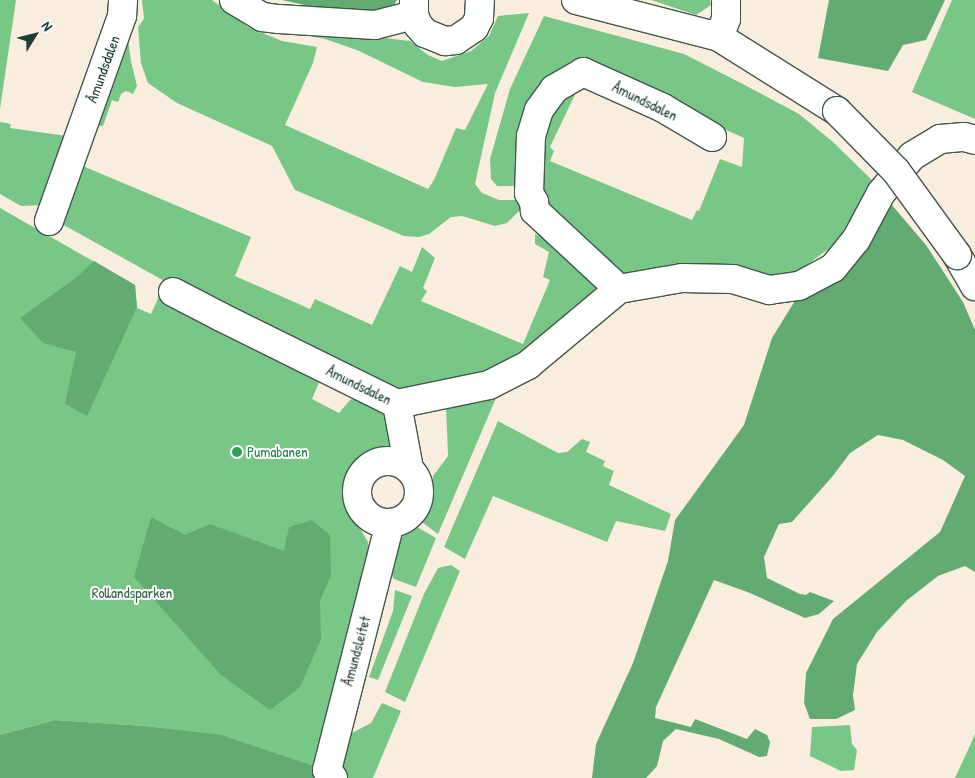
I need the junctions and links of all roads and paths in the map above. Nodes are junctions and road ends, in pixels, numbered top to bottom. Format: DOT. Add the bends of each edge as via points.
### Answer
graph roads {
  1 [pos="123,0"];
  2 [pos="234,0"];
  3 [pos="480,0"];
  4 [pos="576,0"];
  5 [pos="726,0"];
  6 [pos="414,8"];
  7 [pos="719,37"];
  8 [pos="712,137"];
  9 [pos="975,140"];
  10 [pos="49,221"];
  11 [pos="975,286"];
  12 [pos="619,289"];
  13 [pos="173,292"];
  14 [pos="397,404"];
  15 [pos="409,469"];
  16 [pos="390,523"];
  17 [pos="333,778"];
  1 -- 10 [label="street, Åmundsdalen" via="122,16"];
  2 -- 6 [label="street" via="262,17 375,26"];
  3 -- 6 [label="street" via="479,18 474,28 456,40 445,41 425,34 418,25"];
  4 -- 7 [label="street"];
  5 -- 7 [label="street" via="726,19"];
  7 -- 11 [label="street, bridge" via="837,111 896,172 957,255"];
  8 -- 12 [label="street, Åmundsdalen" via="662,108 583,72 554,88 539,110 531,136 529,193 535,211"];
  9 -- 12 [label="street, Åmundsdalen" via="964,137 940,139 912,156 880,193 856,240 833,268 799,286 768,290 733,279 682,278"];
  12 -- 14 [label="street, Åmundsdalen" via="528,365 489,385"];
  13 -- 14 [label="street, Åmundsdalen"];
  14 -- 15 [label="street"];
  15 -- 16 [label="street" via="419,484 418,502 407,517"];
  15 -- 16 [label="street" via="390,461 380,462 371,465 358,482 358,502 363,511 380,522"];
  16 -- 17 [label="street, Åmundsleitet" via="327,770"];
}
